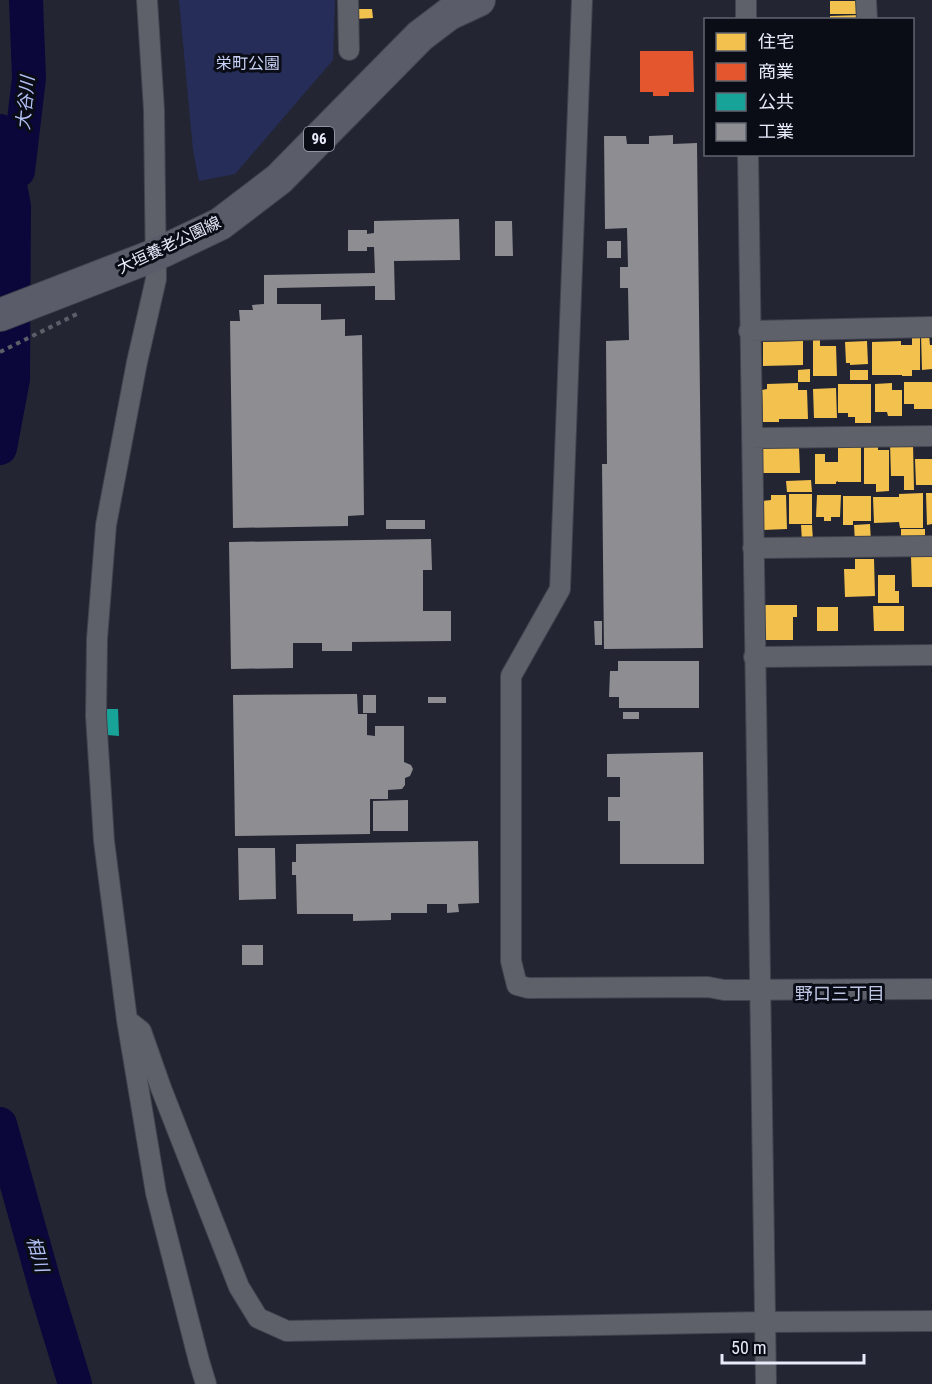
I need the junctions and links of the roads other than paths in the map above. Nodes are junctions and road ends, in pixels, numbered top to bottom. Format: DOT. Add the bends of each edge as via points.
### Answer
graph roads {
  1 [pos="147,0"];
  2 [pos="348,0"];
  3 [pos="479,0"];
  4 [pos="582,0"];
  5 [pos="746,0"];
  6 [pos="867,0"];
  7 [pos="746,18"];
  8 [pos="867,18"];
  9 [pos="349,50"];
  10 [pos="748,156"];
  11 [pos="150,257"];
  12 [pos="0,315"];
  13 [pos="932,327"];
  14 [pos="749,331"];
  15 [pos="932,436"];
  16 [pos="752,438"];
  17 [pos="932,546"];
  18 [pos="753,548"];
  19 [pos="932,655"];
  20 [pos="754,657"];
  21 [pos="932,989"];
  22 [pos="760,991"];
  23 [pos="127,1020"];
  24 [pos="932,1321"];
  25 [pos="765,1322"];
  26 [pos="206,1384"];
  27 [pos="766,1384"];
  1 -- 11 [label="street" via="154,110"];
  2 -- 9 [label="street"];
  3 -- 11 [label="main road, 大垣養老公園線 / 96" via="449,14 420,36 279,179 220,224"];
  4 -- 22 [label="street" via="560,589 511,676 511,961 517,985 528,988 708,987"];
  5 -- 7 [label="street"];
  6 -- 8 [label="street"];
  10 -- 14 [label="street"];
  11 -- 12 [label="main road, 大垣養老公園線 / 96"];
  11 -- 23 [label="street" via="156,279 106,525 97,639 96,716 104,841"];
  13 -- 14 [label="street"];
  14 -- 16 [label="street"];
  15 -- 16 [label="street"];
  16 -- 18 [label="street"];
  17 -- 18 [label="street"];
  18 -- 20 [label="street"];
  19 -- 20 [label="street"];
  20 -- 22 [label="street"];
  21 -- 22 [label="street"];
  22 -- 25 [label="street"];
  23 -- 25 [label="street" via="141,1031 239,1287 258,1318 287,1331"];
  23 -- 26 [label="street" via="156,1193"];
  24 -- 25 [label="street"];
  25 -- 27 [label="street"];
}
